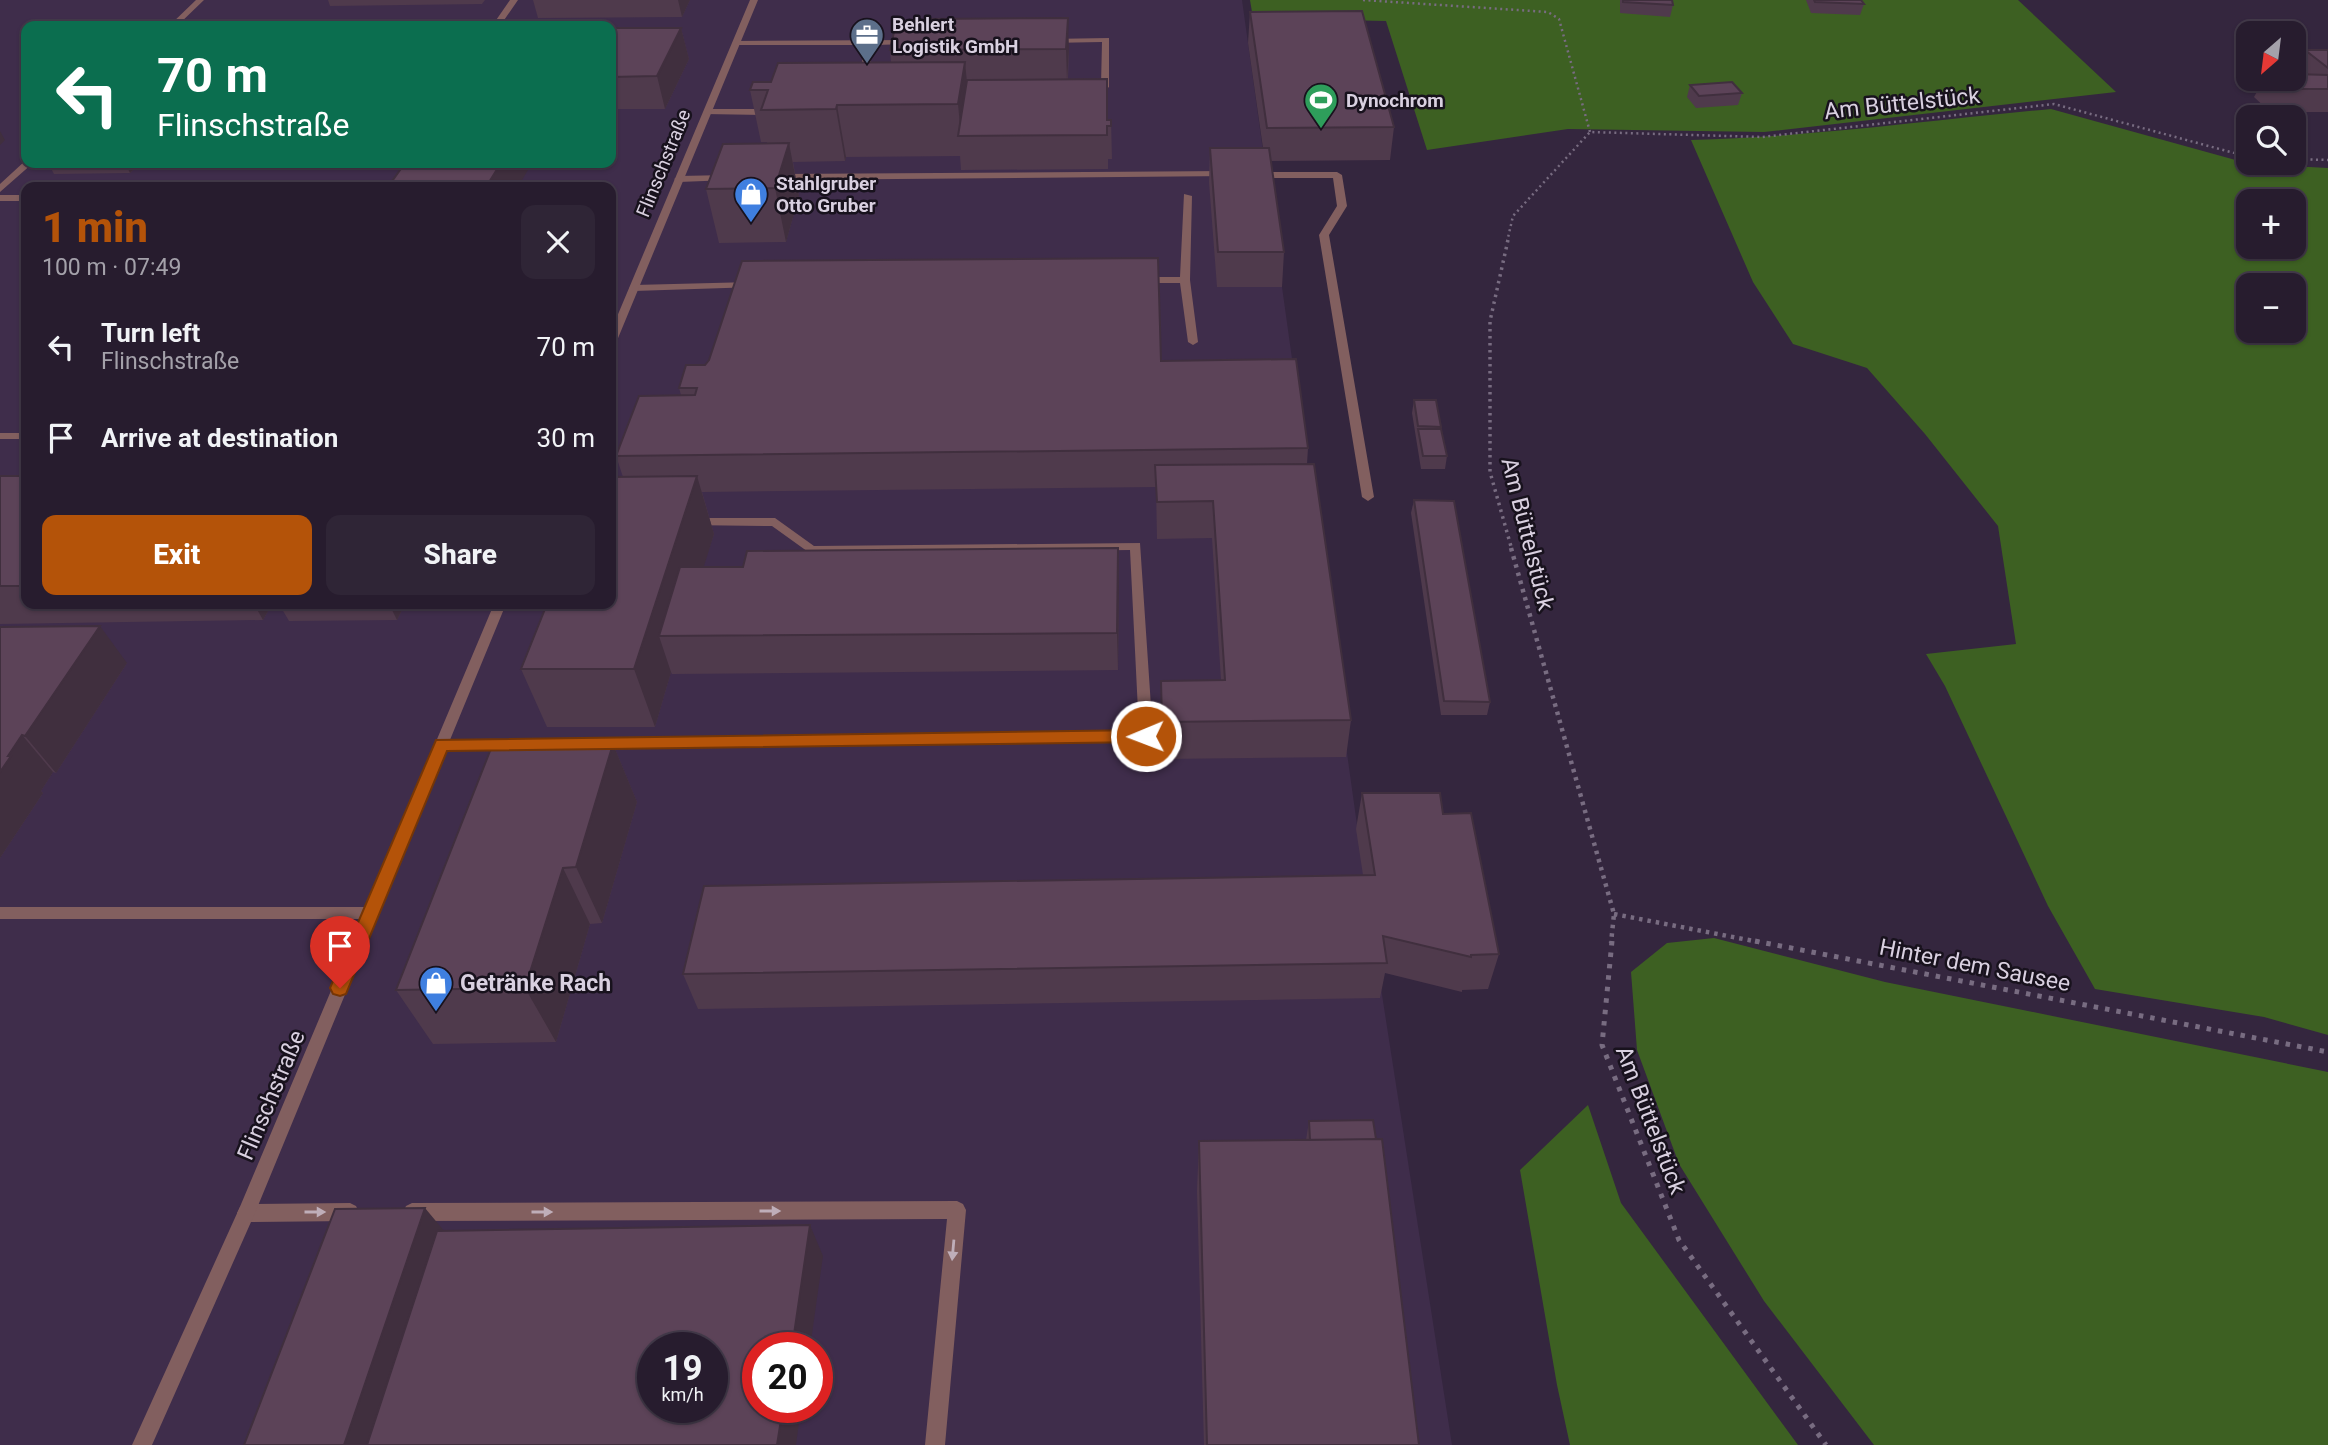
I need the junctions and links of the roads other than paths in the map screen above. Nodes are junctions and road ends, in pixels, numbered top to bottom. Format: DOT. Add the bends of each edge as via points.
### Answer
graph roads {
  1 [pos="200,0"];
  2 [pos="514,0"];
  3 [pos="754,0"];
  4 [pos="178,21"];
  5 [pos="499,21"];
  6 [pos="1037,41"];
  7 [pos="870,42"];
  8 [pos="926,42"];
  9 [pos="737,43"];
  10 [pos="862,83"];
  11 [pos="1082,91"];
  12 [pos="786,111"];
  13 [pos="707,112"];
  14 [pos="23,168"];
  15 [pos="733,177"];
  16 [pos="773,177"];
  17 [pos="679,179"];
  18 [pos="0,190"];
  19 [pos="1187,196"];
  20 [pos="0,198"];
  21 [pos="21,198"];
  22 [pos="1185,280"];
  23 [pos="1131,281"];
  24 [pos="764,285"];
  25 [pos="634,288"];
  26 [pos="616,331"];
  27 [pos="1194,342"];
  28 [pos="0,436"];
  29 [pos="21,436"];
  30 [pos="1368,497"];
  31 [pos="679,522"];
  32 [pos="498,609"];
  33 [pos="442,745"];
  34 [pos="0,913"];
  35 [pos="371,913"];
  36 [pos="372,1212"];
  37 [pos="400,1212"];
  38 [pos="246,1213"];
  39 [pos="142,1445"];
  40 [pos="935,1445"];
  1 -- 4 [label="street"];
  2 -- 5 [label="street"];
  3 -- 9 [label="street, Flinschstraße"];
  6 -- 11 [label="street" via="1106,40 1105,87"];
  7 -- 8 [label="street"];
  7 -- 9 [label="street"];
  7 -- 10 [label="street"];
  9 -- 13 [label="street, Flinschstraße"];
  12 -- 13 [label="street"];
  13 -- 17 [label="street, Flinschstraße"];
  14 -- 18 [label="street"];
  15 -- 17 [label="street"];
  16 -- 30 [label="street" via="1337,175 1342,206 1324,236"];
  17 -- 25 [label="street, Flinschstraße"];
  19 -- 22 [label="street"];
  20 -- 21 [label="street"];
  22 -- 23 [label="street"];
  22 -- 27 [label="street"];
  24 -- 25 [label="street"];
  25 -- 26 [label="street, Flinschstraße"];
  28 -- 29 [label="street"];
  31 -- 33 [label="street" via="775,522 811,550 1136,546 1146,736"];
  32 -- 33 [label="street, Flinschstraße"];
  33 -- 35 [label="street, Flinschstraße"];
  34 -- 35 [label="street"];
  35 -- 38 [label="street, Flinschstraße"];
  38 -- 36 [label="street, one-way"];
  37 -- 40 [label="street, one-way" via="957,1210"];
  38 -- 39 [label="street, Flinschstraße"];
}
